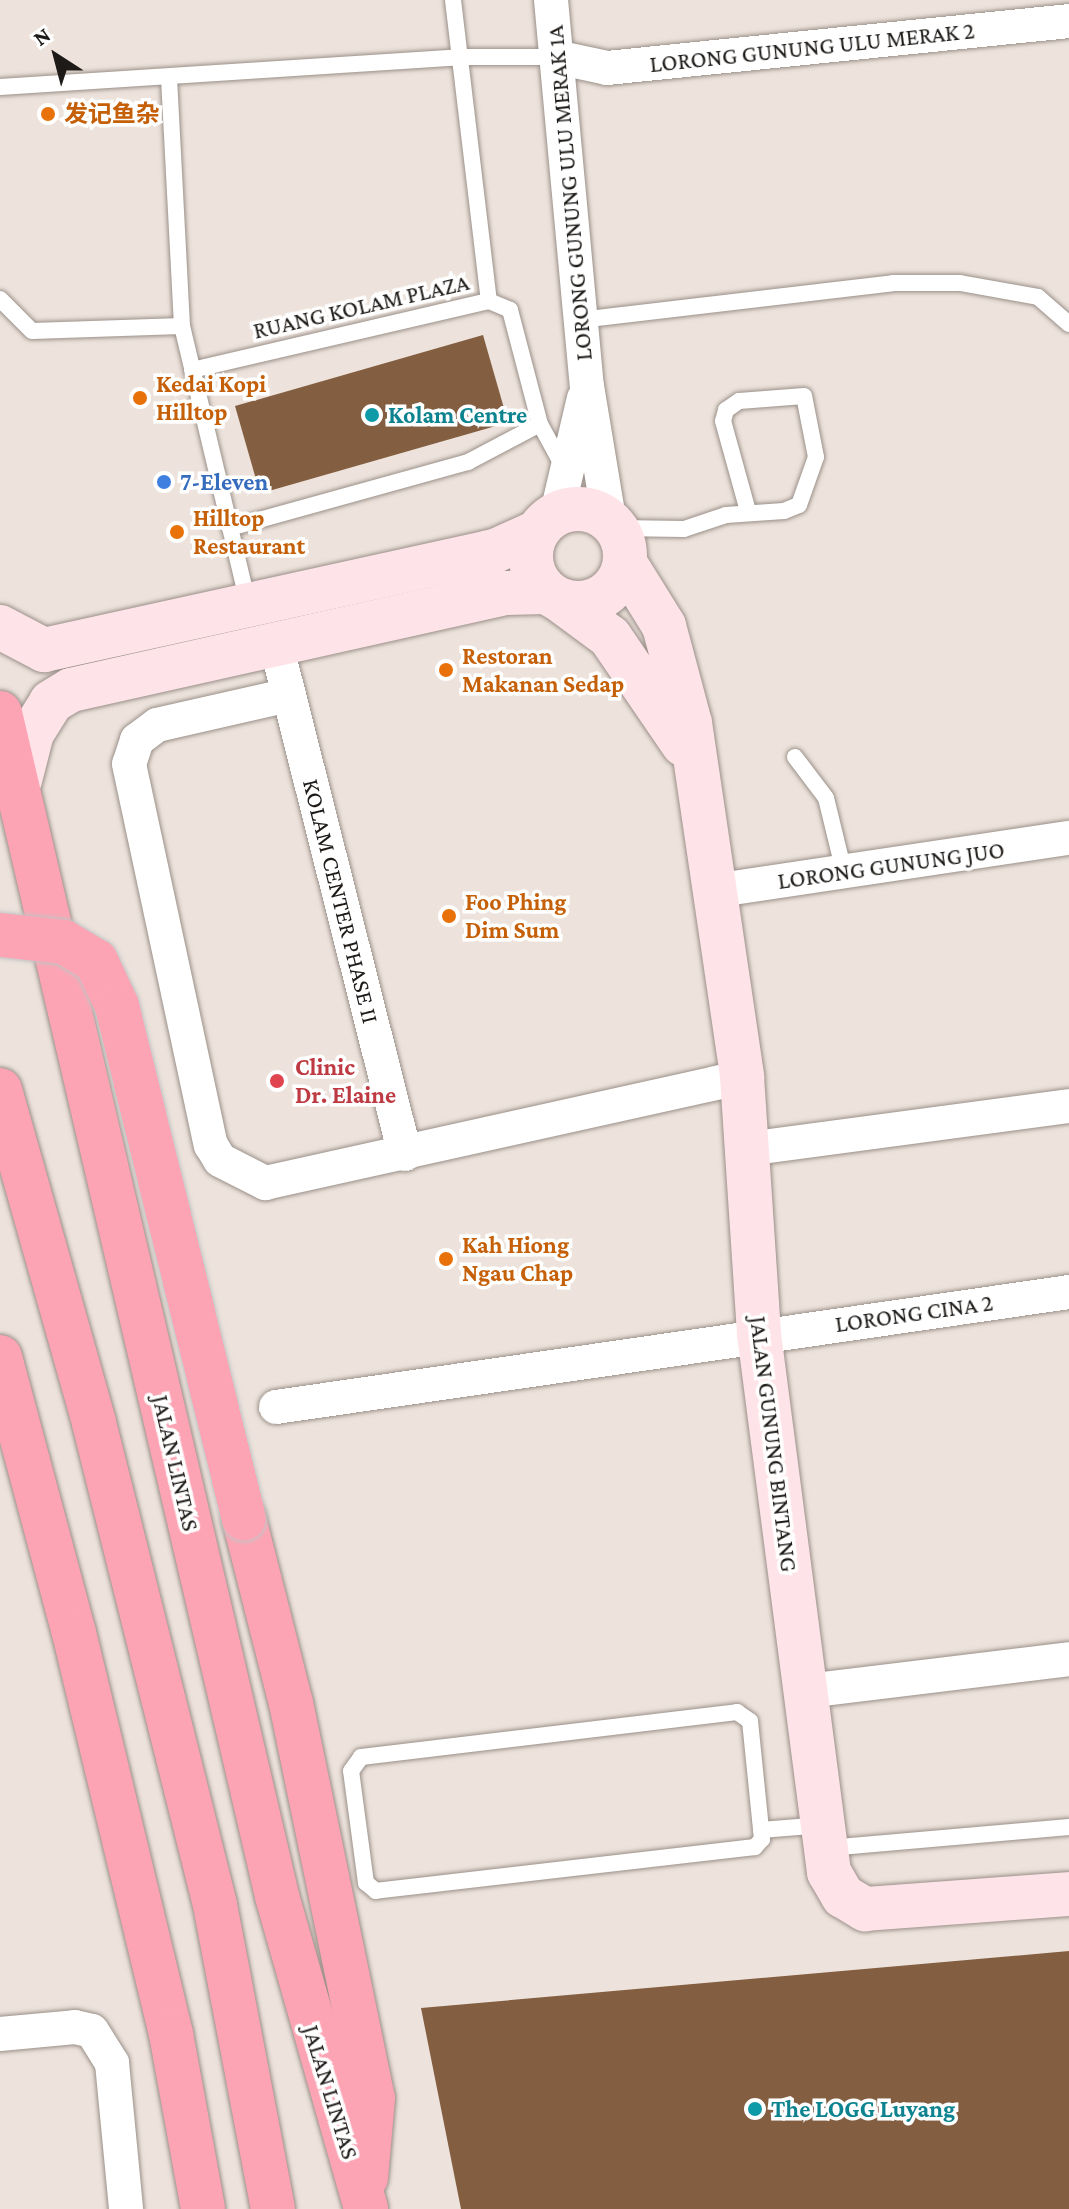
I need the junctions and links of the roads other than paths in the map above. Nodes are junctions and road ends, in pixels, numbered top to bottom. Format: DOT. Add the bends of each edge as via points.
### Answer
graph roads {
  1 [pos="453,0"];
  2 [pos="551,0"];
  3 [pos="1069,21"];
  4 [pos="460,57"];
  5 [pos="556,57"];
  6 [pos="169,78"];
  7 [pos="0,87"];
  8 [pos="0,299"];
  9 [pos="489,301"];
  10 [pos="580,320"];
  11 [pos="1069,324"];
  12 [pos="182,326"];
  13 [pos="192,370"];
  14 [pos="587,386"];
  15 [pos="540,424"];
  16 [pos="564,469"];
  17 [pos="748,511"];
  18 [pos="547,523"];
  19 [pos="230,528"];
  20 [pos="617,537"];
  21 [pos="553,596"];
  22 [pos="249,605"];
  23 [pos="0,627"];
  24 [pos="276,644"];
  25 [pos="289,695"];
  26 [pos="0,713"];
  27 [pos="795,757"];
  28 [pos="693,760"];
  29 [pos="20,780"];
  30 [pos="1069,838"];
  31 [pos="844,872"];
  32 [pos="713,891"];
  33 [pos="0,935"];
  34 [pos="742,1077"];
  35 [pos="1,1095"];
  36 [pos="1069,1106"];
  37 [pos="747,1149"];
  38 [pos="405,1154"];
  39 [pos="1069,1292"];
  40 [pos="759,1334"];
  41 [pos="0,1357"];
  42 [pos="276,1407"];
  43 [pos="1069,1659"];
  44 [pos="806,1691"];
  45 [pos="1069,1827"];
  46 [pos="761,1830"];
  47 [pos="824,1837"];
  48 [pos="1069,1894"];
  49 [pos="0,2034"];
  50 [pos="192,2138"];
  51 [pos="365,2205"];
  52 [pos="126,2209"];
  53 [pos="203,2209"];
  54 [pos="220,2209"];
  55 [pos="273,2209"];
  1 -- 4 [label="lane, RUANG KOLAM PLAZA"];
  2 -- 5 [label="street, LORONG GUNUNG ULU MERAK 1A"];
  3 -- 5 [label="street, LORONG GUNUNG ULU MERAK 2" via="607,68"];
  4 -- 5 [label="lane"];
  4 -- 6 [label="lane"];
  4 -- 9 [label="lane, RUANG KOLAM PLAZA"];
  5 -- 10 [label="street, LORONG GUNUNG ULU MERAK 1A"];
  6 -- 7 [label="lane"];
  6 -- 12 [label="lane"];
  8 -- 12 [label="lane" via="32,331"];
  9 -- 13 [label="lane, RUANG KOLAM PLAZA"];
  9 -- 15 [label="lane" via="510,310"];
  10 -- 11 [label="lane" via="893,283 960,283 1038,297"];
  10 -- 14 [label="street, LORONG GUNUNG ULU MERAK 1A"];
  12 -- 13 [label="lane"];
  13 -- 19 [label="lane"];
  14 -- 16 [label="street, LORONG GUNUNG ULU MERAK 1A"];
  14 -- 20 [label="street, LORONG GUNUNG ULU MERAK 1A"];
  15 -- 16 [label="lane"];
  15 -- 19 [label="lane" via="468,462"];
  16 -- 18 [label="street, LORONG GUNUNG ULU MERAK 1A"];
  17 -- 17 [label="lane" via="723,421 726,410 747,400 804,396 816,457 809,485 799,505 784,511"];
  17 -- 20 [label="lane" via="684,529"];
  18 -- 20 [label="street" via="584,508"];
  18 -- 21 [label="street" via="530,558"];
  18 -- 22 [label="street" via="495,551"];
  19 -- 22 [label="lane"];
  20 -- 21 [label="street" via="621,577 602,597 588,602"];
  20 -- 28 [label="street, JALAN GUNUNG BINTANG" via="664,626 687,709"];
  21 -- 24 [label="street" via="505,593"];
  21 -- 28 [label="street, JALAN GUNUNG BINTANG" via="610,637"];
  22 -- 23 [label="street" via="44,650"];
  24 -- 25 [label="street, KOLAM CENTER PHASE II"];
  24 -- 29 [label="street" via="71,690 51,702 32,733"];
  25 -- 38 [label="street, KOLAM CENTER PHASE II"];
  25 -- 38 [label="street" via="157,725 137,740 129,764 211,1145 220,1160 265,1183"];
  26 -- 29 [label="highway, JALAN LINTAS"];
  27 -- 31 [label="lane" via="826,798"];
  28 -- 32 [label="street, JALAN GUNUNG BINTANG"];
  29 -- 51 [label="highway, JALAN LINTAS" via="277,1896"];
  30 -- 31 [label="street, LORONG GUNUNG JUO"];
  31 -- 32 [label="street, LORONG GUNUNG JUO"];
  32 -- 34 [label="street, JALAN GUNUNG BINTANG"];
  33 -- 51 [label="highway, bridge" via="64,942 96,961 117,1006 291,1703 373,2098"];
  34 -- 37 [label="street, JALAN GUNUNG BINTANG"];
  34 -- 38 [label="street"];
  35 -- 55 [label="highway" via="94,1423 215,1905"];
  36 -- 37 [label="street"];
  37 -- 40 [label="street, JALAN GUNUNG BINTANG"];
  39 -- 40 [label="street, LORONG CINA 2"];
  40 -- 42 [label="street, LORONG CINA 2"];
  40 -- 44 [label="street, JALAN GUNUNG BINTANG"];
  41 -- 50 [label="highway" via="56,1561"];
  43 -- 44 [label="street"];
  44 -- 47 [label="street, JALAN GUNUNG BINTANG"];
  45 -- 47 [label="lane"];
  46 -- 46 [label="lane" via="755,1847 376,1891 366,1883 351,1771 361,1757 737,1712 750,1721"];
  46 -- 47 [label="lane"];
  47 -- 48 [label="street, JALAN GUNUNG BINTANG" via="829,1872 843,1896 865,1909"];
  49 -- 52 [label="street" via="75,2027 92,2031 112,2063"];
  50 -- 53 [label="highway"];
  50 -- 54 [label="highway"];
}
